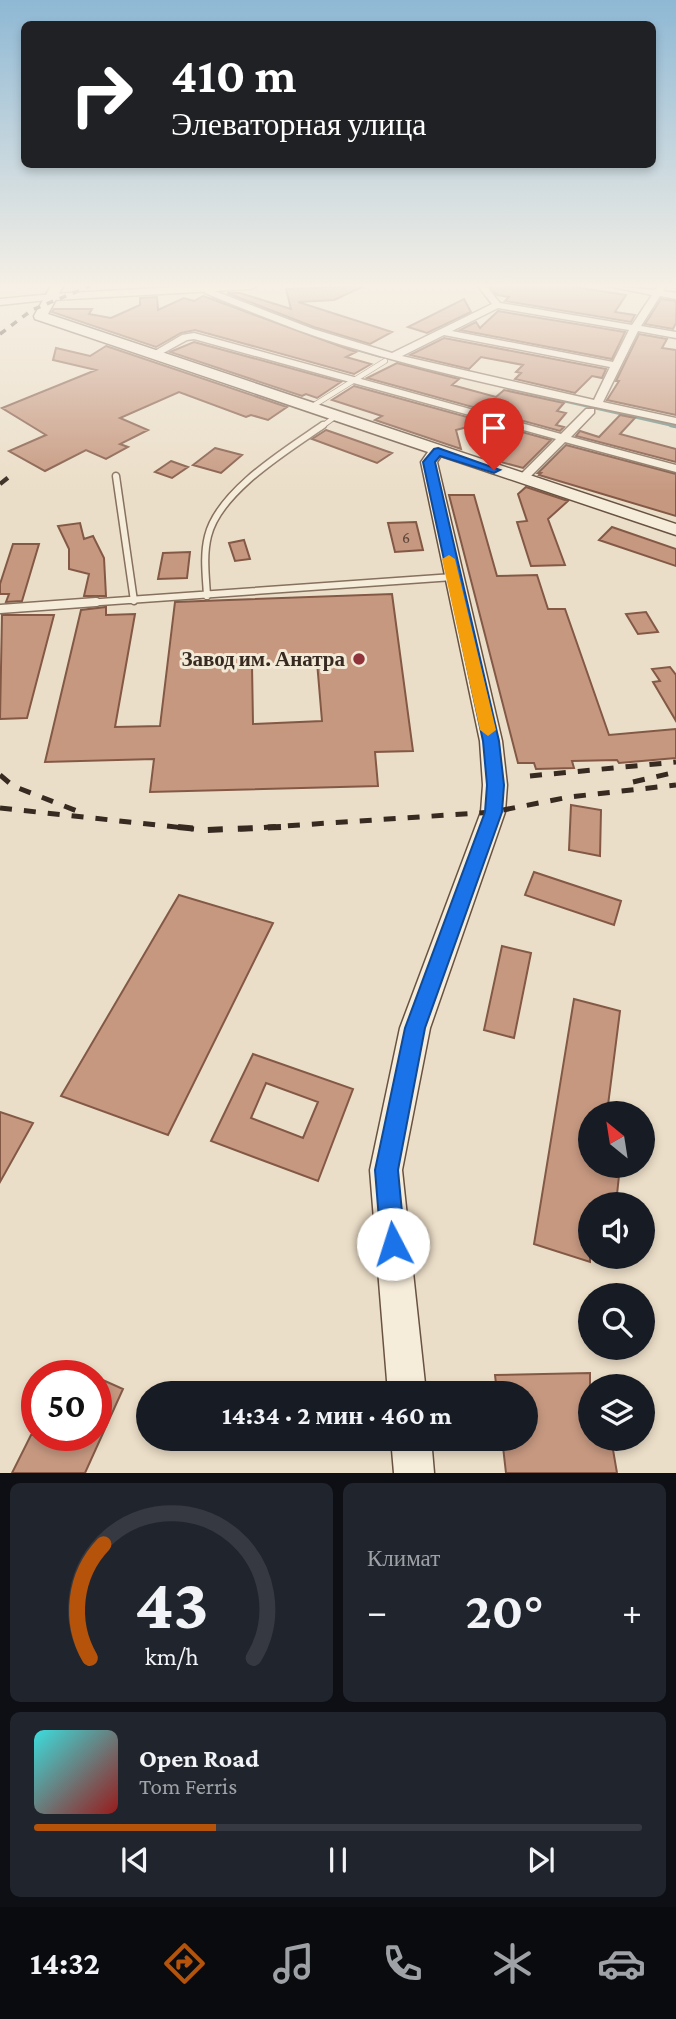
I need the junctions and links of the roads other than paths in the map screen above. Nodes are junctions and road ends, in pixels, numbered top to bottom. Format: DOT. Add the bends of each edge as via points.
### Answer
graph roads {
  1 [pos="153,355"];
  2 [pos="261,355"];
  3 [pos="380,355"];
  4 [pos="396,355"];
  5 [pos="560,355"];
  6 [pos="623,355"];
  7 [pos="389,358"];
  8 [pos="618,366"];
  9 [pos="355,381"];
  10 [pos="311,407"];
  11 [pos="594,407"];
  12 [pos="337,416"];
  13 [pos="676,421"];
  14 [pos="562,438"];
  15 [pos="438,451"];
  16 [pos="676,470"];
  17 [pos="116,476"];
  18 [pos="522,479"];
  19 [pos="676,530"];
  20 [pos="453,578"];
  21 [pos="207,596"];
  22 [pos="134,601"];
  23 [pos="0,610"];
  24 [pos="406,1381"];
  25 [pos="412,1451"];
  26 [pos="414,1473"];
  1 -- 10 [label="main road"];
  2 -- 9 [label="street"];
  3 -- 7 [label="street"];
  4 -- 7 [label="street"];
  5 -- 8 [label="street"];
  6 -- 8 [label="street"];
  7 -- 9 [label="lane"];
  7 -- 11 [label="street"];
  8 -- 11 [label="street"];
  9 -- 10 [label="lane"];
  9 -- 14 [label="street"];
  10 -- 12 [label="main road"];
  11 -- 13 [label="street"];
  11 -- 14 [label="street"];
  12 -- 15 [label="main road"];
  12 -- 21 [label="lane" via="226,502 211,524 205,545"];
  14 -- 16 [label="street"];
  14 -- 18 [label="street"];
  15 -- 18 [label="main road"];
  15 -- 20 [label="main road" via="429,462"];
  17 -- 22 [label="lane"];
  18 -- 19 [label="main road"];
  20 -- 21 [label="lane"];
  20 -- 24 [label="main road" via="491,741 495,785 493,812 415,1028 386,1170"];
  21 -- 22 [label="lane"];
  22 -- 23 [label="lane"];
  25 -- 26 [label="main road"];
}
